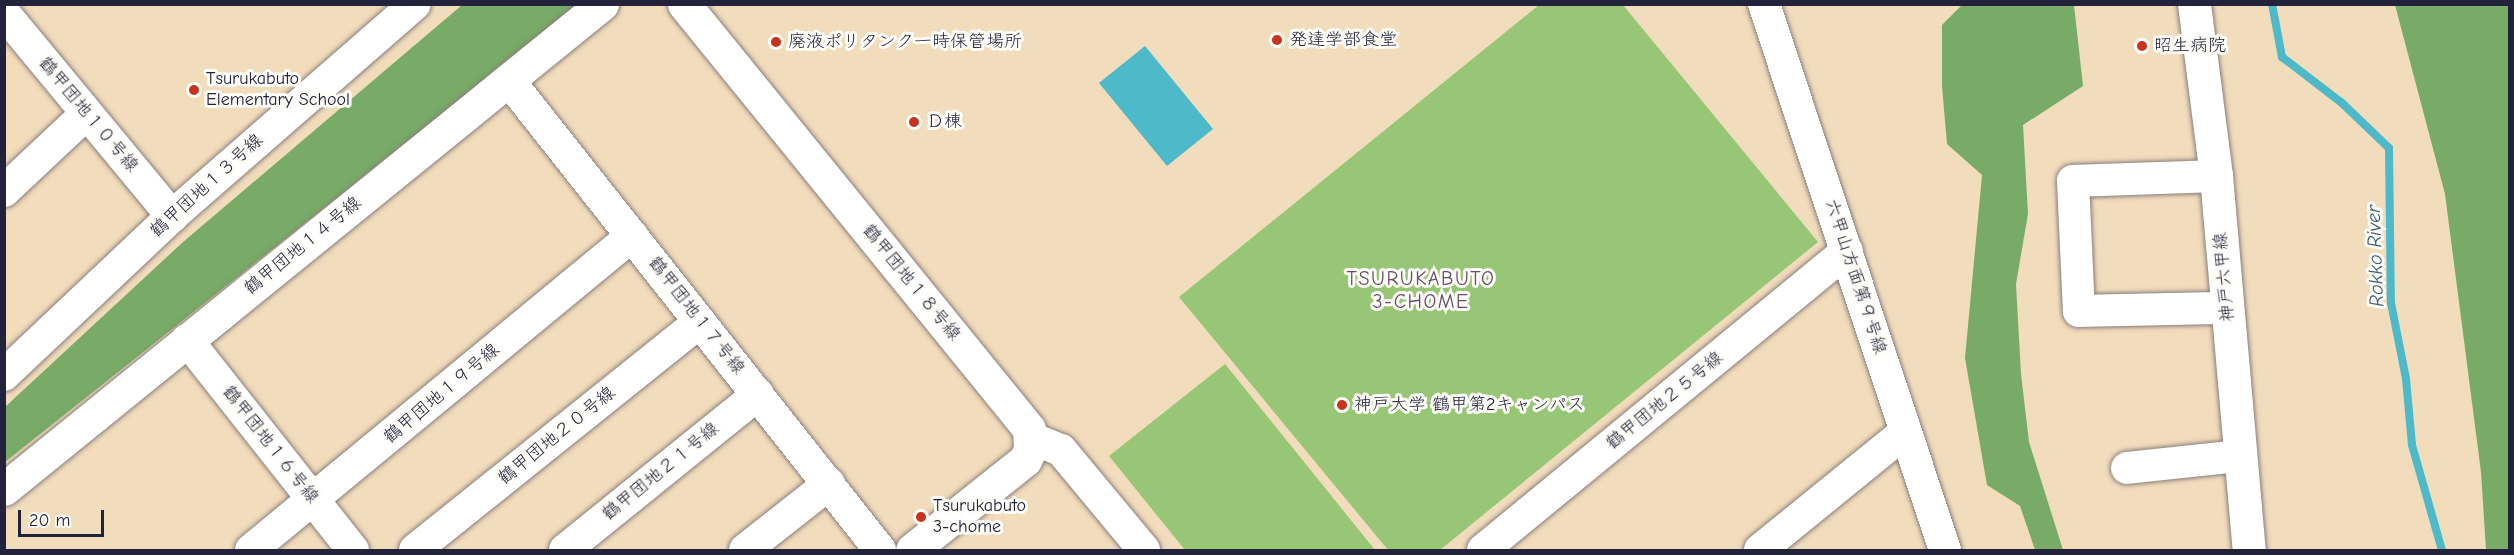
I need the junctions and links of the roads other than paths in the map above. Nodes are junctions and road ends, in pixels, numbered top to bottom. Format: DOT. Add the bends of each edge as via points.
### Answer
graph roads {
  1 [pos="416,4"];
  2 [pos="602,4"];
  3 [pos="684,4"];
  4 [pos="1764,4"];
  5 [pos="2194,4"];
  6 [pos="4,13"];
  7 [pos="510,82"];
  8 [pos="86,114"];
  9 [pos="2216,176"];
  10 [pos="4,190"];
  11 [pos="172,216"];
  12 [pos="632,236"];
  13 [pos="1846,251"];
  14 [pos="2227,308"];
  15 [pos="700,322"];
  16 [pos="187,340"];
  17 [pos="4,375"];
  18 [pos="758,394"];
  19 [pos="1905,432"];
  20 [pos="1031,438"];
  21 [pos="2241,456"];
  22 [pos="2127,468"];
  23 [pos="829,484"];
  24 [pos="4,489"];
  25 [pos="313,501"];
  26 [pos="251,550"];
  27 [pos="353,550"];
  28 [pos="415,550"];
  29 [pos="565,550"];
  30 [pos="745,550"];
  31 [pos="880,550"];
  32 [pos="912,550"];
  33 [pos="1144,550"];
  34 [pos="1483,550"];
  35 [pos="1760,550"];
  36 [pos="1945,550"];
  37 [pos="2249,550"];
  1 -- 11 [label="street, 鶴甲団地１３号線"];
  2 -- 7 [label="street, 鶴甲団地１４号線"];
  3 -- 20 [label="street, 鶴甲団地１８号線" via="1029,429"];
  4 -- 13 [label="street, 六甲山方面第９号線"];
  5 -- 9 [label="street, 神戸六甲線"];
  6 -- 8 [label="street, 鶴甲団地１０号線"];
  7 -- 12 [label="street, 鶴甲団地１７号線"];
  7 -- 16 [label="street, 鶴甲団地１４号線"];
  8 -- 10 [label="street"];
  8 -- 11 [label="street, 鶴甲団地１０号線"];
  9 -- 14 [label="street, 神戸六甲線"];
  9 -- 14 [label="street" via="2073,180 2079,311"];
  11 -- 17 [label="street, 鶴甲団地１３号線"];
  12 -- 15 [label="street, 鶴甲団地１７号線"];
  12 -- 25 [label="street, 鶴甲団地１９号線"];
  13 -- 19 [label="street, 六甲山方面第９号線"];
  13 -- 34 [label="street, 鶴甲団地２５号線"];
  14 -- 21 [label="street, 神戸六甲線"];
  15 -- 18 [label="street, 鶴甲団地１７号線"];
  15 -- 28 [label="street, 鶴甲団地２０号線"];
  16 -- 24 [label="street, 鶴甲団地１４号線"];
  16 -- 25 [label="street, 鶴甲団地１６号線"];
  18 -- 23 [label="street, 鶴甲団地１７号線"];
  18 -- 29 [label="street, 鶴甲団地２１号線"];
  19 -- 35 [label="street"];
  19 -- 36 [label="street, 六甲山方面第９号線"];
  20 -- 32 [label="street" via="1025,460"];
  20 -- 33 [label="street" via="1061,450"];
  21 -- 22 [label="street"];
  21 -- 37 [label="street, 神戸六甲線"];
  23 -- 30 [label="street"];
  23 -- 31 [label="street, 鶴甲団地１７号線"];
  25 -- 26 [label="street, 鶴甲団地１９号線"];
  25 -- 27 [label="street, 鶴甲団地１６号線"];
}
